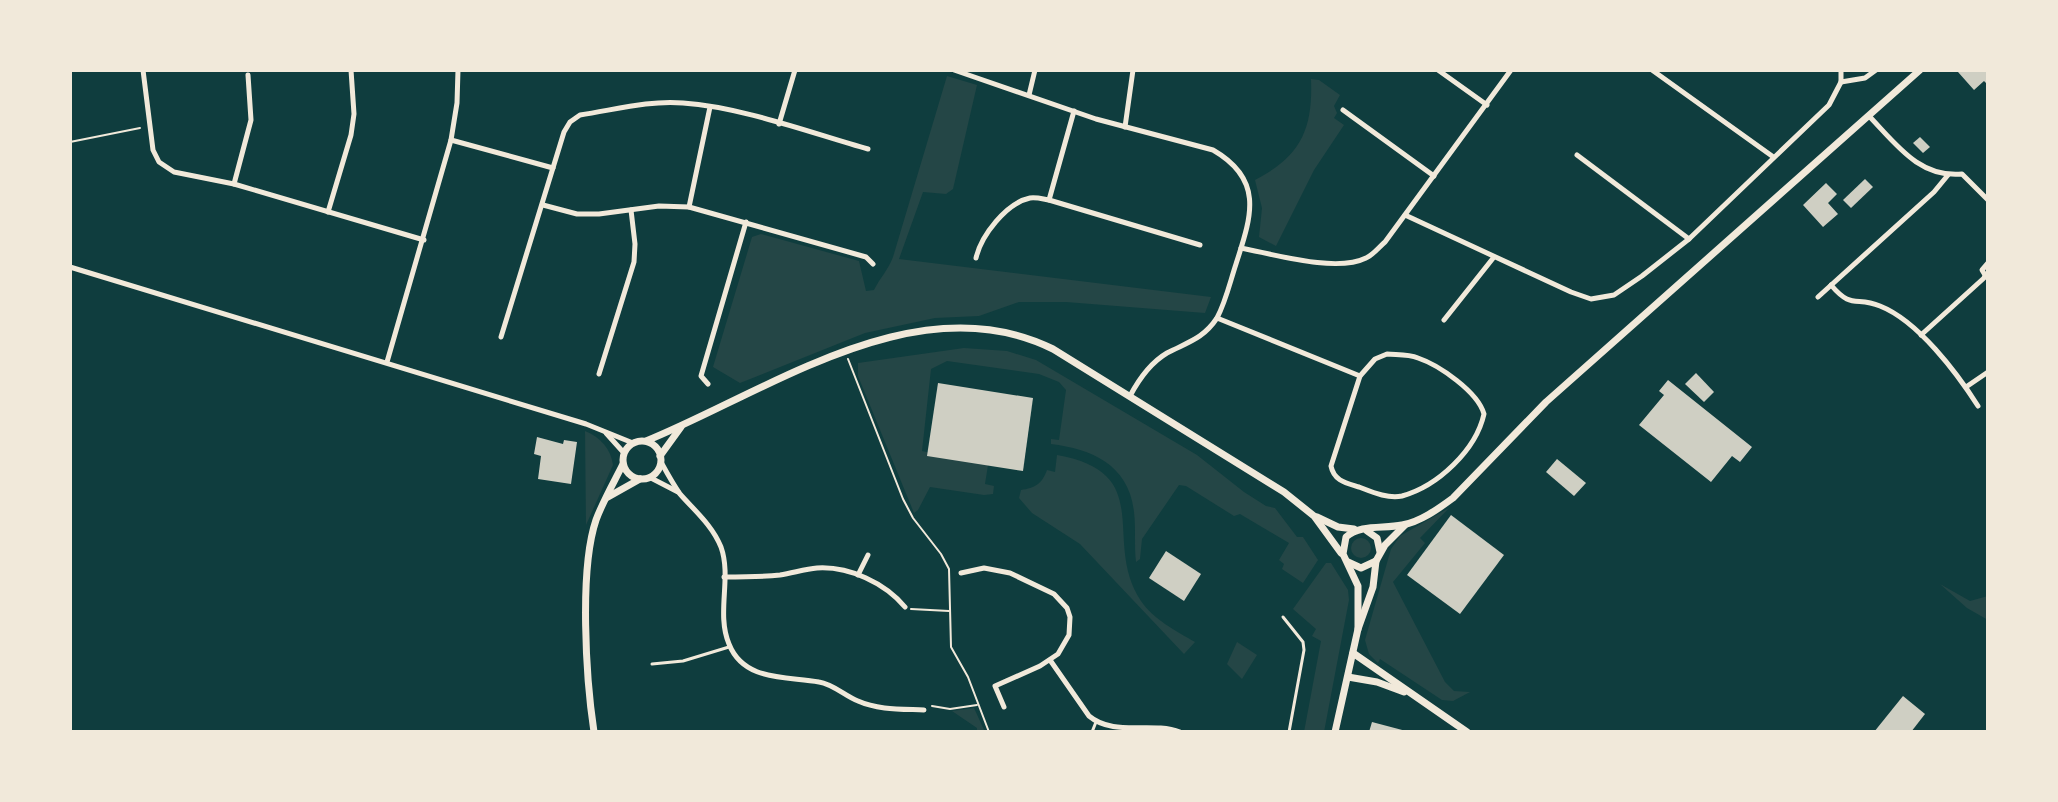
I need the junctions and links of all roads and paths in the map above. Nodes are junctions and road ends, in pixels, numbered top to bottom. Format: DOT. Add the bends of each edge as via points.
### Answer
graph roads {
  1 [pos="143,70"];
  2 [pos="192,70"];
  3 [pos="202,70"];
  4 [pos="351,70"];
  5 [pos="458,70"];
  6 [pos="795,70"];
  7 [pos="954,70"];
  8 [pos="1035,70"];
  9 [pos="1133,70"];
  10 [pos="1438,70"];
  11 [pos="1511,70"];
  12 [pos="1652,70"];
  13 [pos="1841,70"];
  14 [pos="1876,70"];
  15 [pos="1920,70"];
  16 [pos="248,75"];
  17 [pos="1841,82"];
  18 [pos="1029,95"];
  19 [pos="1487,105"];
  20 [pos="710,107"];
  21 [pos="1343,110"];
  22 [pos="1074,111"];
  23 [pos="1869,116"];
  24 [pos="779,124"];
  25 [pos="149,126"];
  26 [pos="1125,127"];
  27 [pos="451,140"];
  28 [pos="70,142"];
  29 [pos="868,149"];
  30 [pos="1577,155"];
  31 [pos="1772,156"];
  32 [pos="553,168"];
  33 [pos="1948,175"];
  34 [pos="1434,176"];
  35 [pos="234,184"];
  36 [pos="1049,200"];
  37 [pos="1988,200"];
  38 [pos="543,205"];
  39 [pos="689,207"];
  40 [pos="631,210"];
  41 [pos="328,212"];
  42 [pos="1405,215"];
  43 [pos="746,222"];
  44 [pos="1689,239"];
  45 [pos="424,240"];
  46 [pos="1200,245"];
  47 [pos="1241,248"];
  48 [pos="1494,257"];
  49 [pos="976,258"];
  50 [pos="1988,263"];
  51 [pos="873,264"];
  52 [pos="70,267"];
  53 [pos="1831,285"];
  54 [pos="1818,297"];
  55 [pos="1217,318"];
  56 [pos="1444,320"];
  57 [pos="1921,335"];
  58 [pos="501,337"];
  59 [pos="847,351"];
  60 [pos="387,362"];
  61 [pos="1988,372"];
  62 [pos="599,374"];
  63 [pos="1360,376"];
  64 [pos="708,384"];
  65 [pos="1966,387"];
  66 [pos="1130,396"];
  67 [pos="1978,406"];
  68 [pos="682,425"];
  69 [pos="605,433"];
  70 [pos="646,441"];
  71 [pos="633,443"];
  72 [pos="624,453"];
  73 [pos="660,459"];
  74 [pos="623,464"];
  75 [pos="649,477"];
  76 [pos="640,479"];
  77 [pos="679,492"];
  78 [pos="608,497"];
  79 [pos="1314,516"];
  80 [pos="1405,525"];
  81 [pos="1360,530"];
  82 [pos="868,555"];
  83 [pos="1344,557"];
  84 [pos="1378,557"];
  85 [pos="967,561"];
  86 [pos="970,570"];
  87 [pos="961,573"];
  88 [pos="858,575"];
  89 [pos="724,577"];
  90 [pos="905,607"];
  91 [pos="950,611"];
  92 [pos="1283,617"];
  93 [pos="1358,629"];
  94 [pos="729,647"];
  95 [pos="1353,653"];
  96 [pos="1050,660"];
  97 [pos="652,664"];
  98 [pos="1348,677"];
  99 [pos="1417,698"];
  100 [pos="979,705"];
  101 [pos="1004,707"];
  102 [pos="924,710"];
  103 [pos="1096,722"];
  104 [pos="594,732"];
  105 [pos="989,732"];
  106 [pos="1092,732"];
  107 [pos="1180,732"];
  108 [pos="1289,732"];
  109 [pos="1335,732"];
  110 [pos="1467,732"];
  1 -- 25 [label="street"];
  2 -- 3 [label="path"];
  4 -- 41 [label="street" via="351,135"];
  5 -- 27 [label="street"];
  6 -- 24 [label="street"];
  7 -- 18 [label="street"];
  8 -- 18 [label="street"];
  9 -- 26 [label="street"];
  10 -- 19 [label="street"];
  11 -- 19 [label="street"];
  12 -- 31 [label="street"];
  13 -- 17 [label="street"];
  14 -- 17 [label="street"];
  15 -- 23 [label="street"];
  16 -- 35 [label="street" via="251,120"];
  17 -- 31 [label="street" via="1829,105"];
  18 -- 22 [label="street"];
  19 -- 34 [label="street"];
  20 -- 24 [label="street"];
  20 -- 32 [label="street" via="654,103 580,115 564,132"];
  20 -- 39 [label="street"];
  21 -- 34 [label="street"];
  22 -- 26 [label="street"];
  22 -- 36 [label="street"];
  23 -- 33 [label="street" via="1916,164"];
  23 -- 80 [label="street" via="1546,402 1453,498"];
  24 -- 29 [label="street"];
  25 -- 28 [label="path"];
  25 -- 35 [label="street" via="159,162 174,172"];
  26 -- 47 [label="street" via="1230,159 1248,185 1250,200"];
  27 -- 32 [label="street"];
  27 -- 45 [label="street"];
  30 -- 44 [label="street"];
  31 -- 44 [label="street"];
  32 -- 38 [label="street"];
  33 -- 37 [label="street" via="1962,174"];
  33 -- 53 [label="street"];
  34 -- 42 [label="street"];
  35 -- 41 [label="street"];
  36 -- 46 [label="street"];
  36 -- 49 [label="street" via="1019,203 985,233"];
  38 -- 40 [label="street" via="577,214"];
  38 -- 58 [label="street"];
  39 -- 40 [label="street"];
  39 -- 43 [label="street"];
  40 -- 62 [label="street" via="634,262"];
  41 -- 45 [label="street"];
  42 -- 47 [label="street" via="1368,258 1353,262"];
  42 -- 48 [label="street"];
  43 -- 51 [label="street" via="866,257"];
  43 -- 64 [label="street" via="701,376"];
  44 -- 48 [label="street" via="1614,295 1591,299"];
  45 -- 60 [label="street"];
  47 -- 55 [label="street"];
  48 -- 56 [label="street"];
  50 -- 57 [label="street" via="1984,278"];
  52 -- 60 [label="street"];
  53 -- 54 [label="street"];
  53 -- 57 [label="street" via="1850,302 1882,306"];
  55 -- 63 [label="street"];
  55 -- 66 [label="street" via="1197,340 1151,365"];
  57 -- 65 [label="street"];
  59 -- 66 [label="street" via="927,330 985,328 1033,338"];
  59 -- 68 [label="street"];
  59 -- 91 [label="path" via="903,499 949,569"];
  60 -- 69 [label="street"];
  61 -- 65 [label="street"];
  63 -- 63 [label="street" via="1331,466 1339,480 1401,496 1448,470 1482,422 1482,406 1473,394 1419,358 1387,354"];
  65 -- 67 [label="street"];
  66 -- 79 [label="street"];
  68 -- 70 [label="street"];
  68 -- 73 [label="street"];
  69 -- 71 [label="street"];
  69 -- 72 [label="street"];
  70 -- 71 [label="street"];
  70 -- 73 [label="street" via="658,449"];
  71 -- 72 [label="street"];
  72 -- 74 [label="street"];
  73 -- 75 [label="street" via="659,469"];
  73 -- 77 [label="street"];
  74 -- 76 [label="street"];
  74 -- 78 [label="street"];
  75 -- 76 [label="street"];
  75 -- 77 [label="street"];
  76 -- 78 [label="street"];
  77 -- 89 [label="street" via="714,533"];
  78 -- 104 [label="street" via="596,521 589,559 587,657"];
  79 -- 81 [label="street"];
  79 -- 83 [label="street"];
  80 -- 81 [label="street"];
  80 -- 84 [label="street"];
  81 -- 83 [label="street" via="1346,537"];
  81 -- 84 [label="street" via="1377,538"];
  82 -- 88 [label="street"];
  83 -- 84 [label="street" via="1361,568"];
  83 -- 93 [label="street" via="1358,586"];
  84 -- 93 [label="street"];
  85 -- 86 [label="street"];
  86 -- 87 [label="street"];
  86 -- 96 [label="street" via="1010,573 1061,600 1071,626 1066,644"];
  88 -- 89 [label="street" via="822,568"];
  88 -- 90 [label="street"];
  89 -- 94 [label="street"];
  90 -- 91 [label="path"];
  91 -- 100 [label="path" via="951,647"];
  92 -- 108 [label="lane" via="1304,650"];
  93 -- 95 [label="street"];
  94 -- 97 [label="lane"];
  94 -- 102 [label="street" via="746,667 766,675 820,682 873,706"];
  95 -- 98 [label="street"];
  95 -- 99 [label="street"];
  96 -- 101 [label="street" via="995,686"];
  96 -- 103 [label="street"];
  98 -- 99 [label="street" via="1383,683"];
  98 -- 109 [label="street"];
  99 -- 110 [label="street"];
  100 -- 102 [label="path" via="925,705"];
  100 -- 105 [label="path"];
  103 -- 106 [label="lane"];
  103 -- 107 [label="street"];
}
